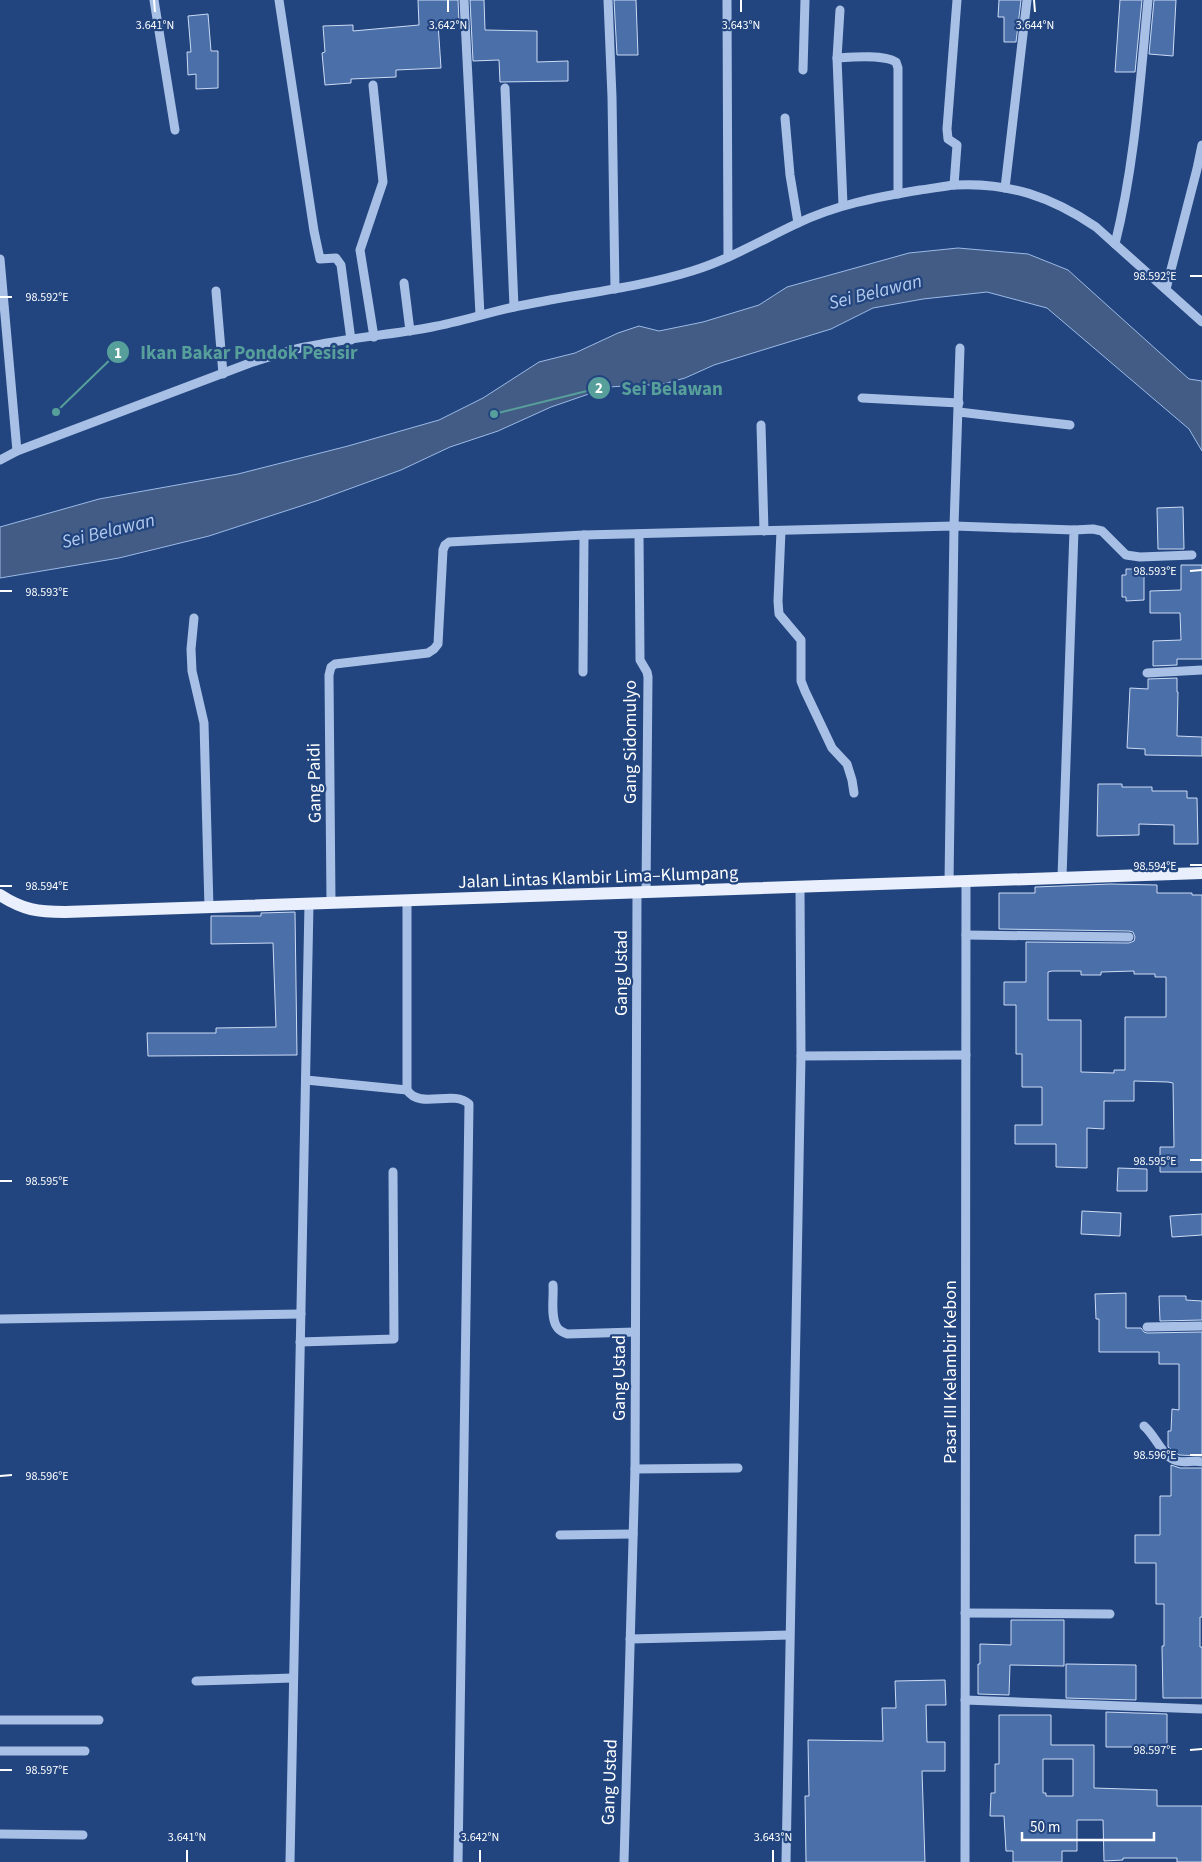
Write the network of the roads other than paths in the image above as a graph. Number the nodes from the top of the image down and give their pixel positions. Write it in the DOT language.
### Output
graph roads {
  1 [pos="154,0"];
  2 [pos="280,0"];
  3 [pos="464,0"];
  4 [pos="608,0"];
  5 [pos="728,0"];
  6 [pos="805,0"];
  7 [pos="957,0"];
  8 [pos="1027,0"];
  9 [pos="1148,0"];
  10 [pos="840,10"];
  11 [pos="837,58"];
  12 [pos="803,70"];
  13 [pos="374,85"];
  14 [pos="505,88"];
  15 [pos="785,118"];
  16 [pos="175,130"];
  17 [pos="1202,145"];
  18 [pos="954,186"];
  19 [pos="1005,188"];
  20 [pos="898,194"];
  21 [pos="843,205"];
  22 [pos="798,223"];
  23 [pos="1115,244"];
  24 [pos="728,257"];
  25 [pos="0,259"];
  26 [pos="404,283"];
  27 [pos="615,289"];
  28 [pos="1166,289"];
  29 [pos="216,292"];
  30 [pos="514,307"];
  31 [pos="480,316"];
  32 [pos="1202,322"];
  33 [pos="410,331"];
  34 [pos="374,337"];
  35 [pos="351,340"];
  36 [pos="960,348"];
  37 [pos="223,374"];
  38 [pos="862,398"];
  39 [pos="959,408"];
  40 [pos="761,425"];
  41 [pos="1070,425"];
  42 [pos="17,451"];
  43 [pos="0,460"];
  44 [pos="954,526"];
  45 [pos="1074,530"];
  46 [pos="764,531"];
  47 [pos="781,531"];
  48 [pos="639,534"];
  49 [pos="584,535"];
  50 [pos="1192,555"];
  51 [pos="194,618"];
  52 [pos="1202,670"];
  53 [pos="583,672"];
  54 [pos="1147,672"];
  55 [pos="854,794"];
  56 [pos="1202,873"];
  57 [pos="1062,877"];
  58 [pos="949,882"];
  59 [pos="966,882"];
  60 [pos="800,888"];
  61 [pos="642,892"];
  62 [pos="0,895"];
  63 [pos="407,901"];
  64 [pos="331,903"];
  65 [pos="309,904"];
  66 [pos="210,908"];
  67 [pos="966,935"];
  68 [pos="1129,937"];
  69 [pos="966,1055"];
  70 [pos="801,1056"];
  71 [pos="306,1080"];
  72 [pos="406,1090"];
  73 [pos="393,1172"];
  74 [pos="553,1285"];
  75 [pos="301,1314"];
  76 [pos="0,1319"];
  77 [pos="1202,1326"];
  78 [pos="1147,1327"];
  79 [pos="635,1332"];
  80 [pos="300,1342"];
  81 [pos="1144,1426"];
  82 [pos="1202,1462"];
  83 [pos="738,1468"];
  84 [pos="635,1469"];
  85 [pos="560,1534"];
  86 [pos="632,1534"];
  87 [pos="965,1613"];
  88 [pos="1110,1614"];
  89 [pos="789,1634"];
  90 [pos="630,1639"];
  91 [pos="292,1678"];
  92 [pos="196,1681"];
  93 [pos="965,1700"];
  94 [pos="1202,1708"];
  95 [pos="0,1720"];
  96 [pos="99,1720"];
  97 [pos="0,1751"];
  98 [pos="85,1751"];
  99 [pos="0,1834"];
  100 [pos="83,1835"];
  101 [pos="290,1862"];
  102 [pos="458,1862"];
  103 [pos="624,1862"];
  104 [pos="786,1862"];
  105 [pos="965,1862"];
  1 -- 16 [label="street"];
  2 -- 35 [label="street"];
  3 -- 31 [label="street"];
  4 -- 27 [label="street"];
  5 -- 24 [label="street"];
  6 -- 12 [label="street"];
  7 -- 18 [label="street"];
  8 -- 19 [label="street"];
  9 -- 23 [label="street"];
  10 -- 11 [label="street"];
  11 -- 20 [label="street"];
  11 -- 21 [label="street"];
  13 -- 34 [label="street"];
  14 -- 30 [label="street"];
  15 -- 22 [label="street"];
  17 -- 28 [label="street"];
  18 -- 19 [label="street"];
  18 -- 20 [label="street"];
  19 -- 23 [label="street"];
  20 -- 21 [label="street"];
  21 -- 22 [label="street"];
  22 -- 24 [label="street"];
  23 -- 28 [label="street"];
  24 -- 27 [label="street"];
  25 -- 42 [label="street"];
  26 -- 33 [label="street"];
  27 -- 30 [label="street"];
  28 -- 32 [label="street"];
  29 -- 37 [label="street"];
  30 -- 31 [label="street"];
  31 -- 33 [label="street"];
  33 -- 34 [label="street"];
  34 -- 35 [label="street"];
  35 -- 37 [label="street"];
  36 -- 39 [label="street"];
  37 -- 42 [label="street"];
  38 -- 39 [label="street"];
  39 -- 41 [label="street"];
  39 -- 44 [label="street"];
  40 -- 46 [label="street"];
  42 -- 43 [label="street"];
  44 -- 45 [label="street"];
  44 -- 47 [label="street"];
  44 -- 58 [label="street"];
  45 -- 50 [label="street"];
  45 -- 57 [label="street"];
  46 -- 47 [label="street"];
  46 -- 48 [label="street"];
  47 -- 55 [label="street"];
  48 -- 49 [label="street"];
  48 -- 61 [label="street, Gang Sidomulyo"];
  49 -- 53 [label="street"];
  49 -- 64 [label="street, Gang Paidi"];
  51 -- 66 [label="street"];
  52 -- 54 [label="street"];
  56 -- 57 [label="main road, Jalan Lintas Klambir Lima–Klumpang"];
  57 -- 59 [label="main road, Jalan Lintas Klambir Lima–Klumpang"];
  58 -- 59 [label="main road, Jalan Lintas Klambir Lima–Klumpang"];
  58 -- 60 [label="main road, Jalan Lintas Klambir Lima–Klumpang"];
  59 -- 67 [label="street, Pasar III Kelambir Kebon"];
  60 -- 61 [label="main road, Jalan Lintas Klambir Lima–Klumpang"];
  60 -- 70 [label="street"];
  61 -- 63 [label="main road, Jalan Lintas Klambir Lima–Klumpang"];
  61 -- 79 [label="street, Gang Ustad"];
  62 -- 66 [label="main road, Jalan Lintas Klambir Lima–Klumpang"];
  63 -- 64 [label="main road, Jalan Lintas Klambir Lima–Klumpang"];
  63 -- 72 [label="street"];
  64 -- 65 [label="main road, Jalan Lintas Klambir Lima–Klumpang"];
  65 -- 66 [label="main road, Jalan Lintas Klambir Lima–Klumpang"];
  65 -- 71 [label="street"];
  67 -- 68 [label="street"];
  67 -- 69 [label="street, Pasar III Kelambir Kebon"];
  69 -- 70 [label="street"];
  69 -- 87 [label="street, Pasar III Kelambir Kebon"];
  70 -- 89 [label="street"];
  71 -- 72 [label="street"];
  71 -- 75 [label="street"];
  72 -- 102 [label="street"];
  73 -- 80 [label="street"];
  74 -- 79 [label="street"];
  75 -- 76 [label="street"];
  75 -- 80 [label="street"];
  77 -- 78 [label="street"];
  79 -- 84 [label="street, Gang Ustad"];
  80 -- 91 [label="street"];
  81 -- 82 [label="street"];
  83 -- 84 [label="street"];
  84 -- 86 [label="street, Gang Ustad"];
  85 -- 86 [label="street"];
  86 -- 90 [label="street, Gang Ustad"];
  87 -- 88 [label="street"];
  87 -- 93 [label="street, Pasar III Kelambir Kebon"];
  89 -- 90 [label="street"];
  89 -- 104 [label="street"];
  90 -- 103 [label="street, Gang Ustad"];
  91 -- 92 [label="street"];
  91 -- 101 [label="street"];
  93 -- 94 [label="street"];
  93 -- 105 [label="street, Pasar III Kelambir Kebon"];
  95 -- 96 [label="street"];
  97 -- 98 [label="street"];
  99 -- 100 [label="street"];
}
